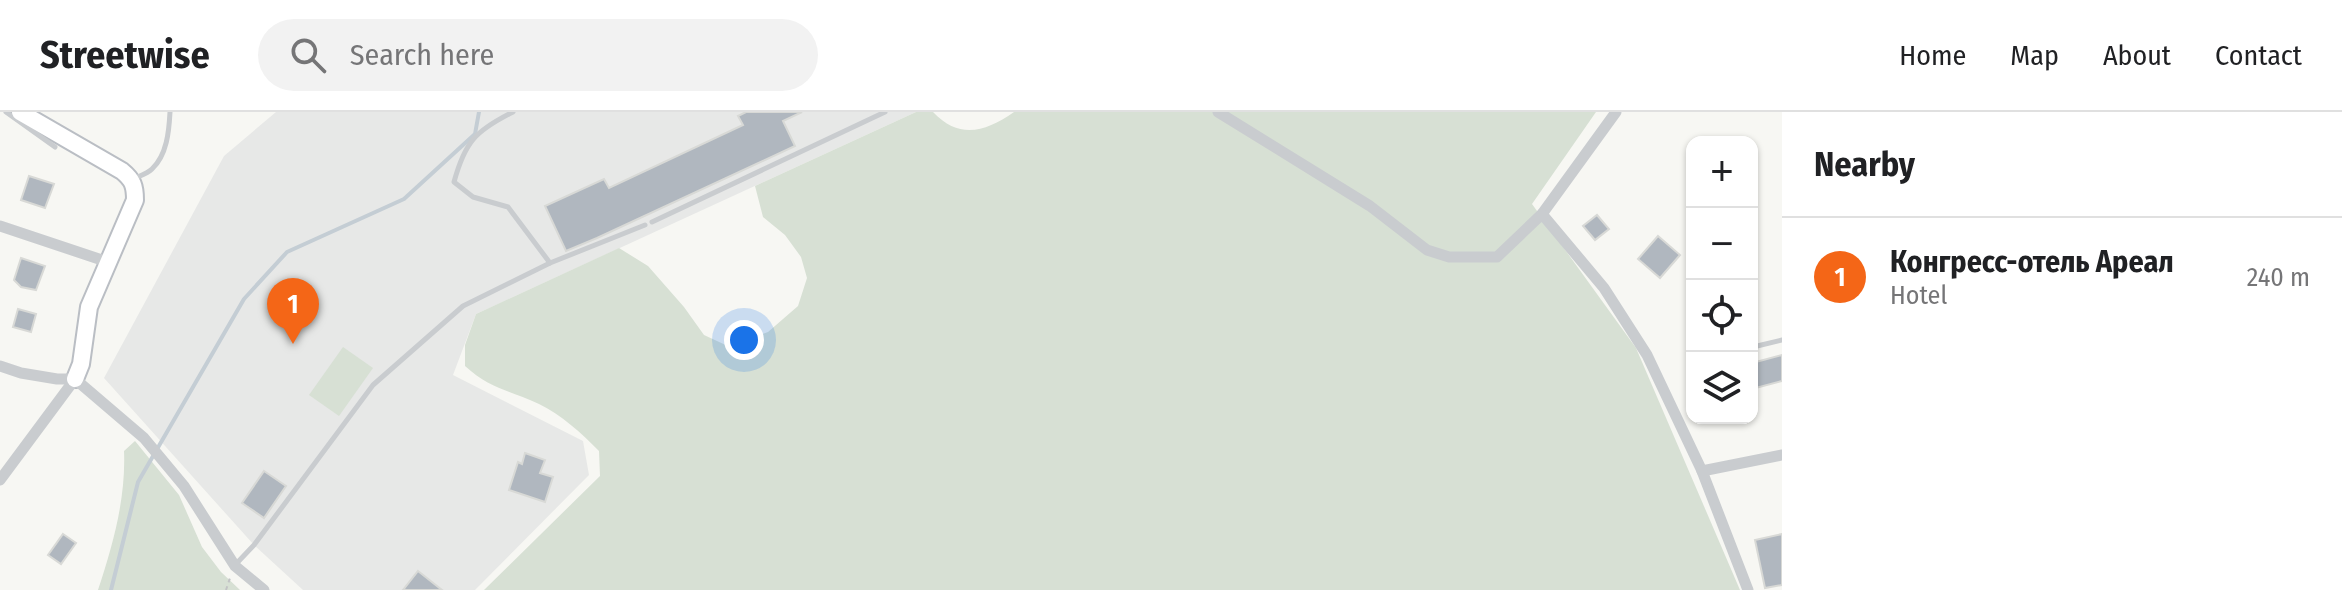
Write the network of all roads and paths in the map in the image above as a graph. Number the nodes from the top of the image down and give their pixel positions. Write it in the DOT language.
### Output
graph roads {
  1 [pos="6,112"];
  2 [pos="20,112"];
  3 [pos="170,112"];
  4 [pos="513,112"];
  5 [pos="885,112"];
  6 [pos="1218,112"];
  7 [pos="1616,112"];
  8 [pos="55,147"];
  9 [pos="132,179"];
  10 [pos="1542,214"];
  11 [pos="0,226"];
  12 [pos="108,262"];
  13 [pos="550,263"];
  14 [pos="1782,340"];
  15 [pos="1758,346"];
  16 [pos="0,366"];
  17 [pos="75,379"];
  18 [pos="1782,455"];
  19 [pos="1702,471"];
  20 [pos="0,480"];
  21 [pos="235,566"];
  22 [pos="264,590"];
  23 [pos="1748,590"];
  1 -- 8 [label="lane"];
  2 -- 9 [label="street"];
  3 -- 9 [label="lane"];
  4 -- 13 [label="lane"];
  5 -- 13 [label="lane"];
  6 -- 10 [label="street"];
  7 -- 10 [label="street"];
  9 -- 12 [label="street"];
  10 -- 19 [label="street"];
  11 -- 12 [label="street"];
  12 -- 17 [label="street"];
  13 -- 21 [label="lane"];
  14 -- 15 [label="lane"];
  16 -- 17 [label="street"];
  17 -- 20 [label="street"];
  17 -- 21 [label="street"];
  18 -- 19 [label="street"];
  19 -- 23 [label="street"];
  21 -- 22 [label="street"];
}
